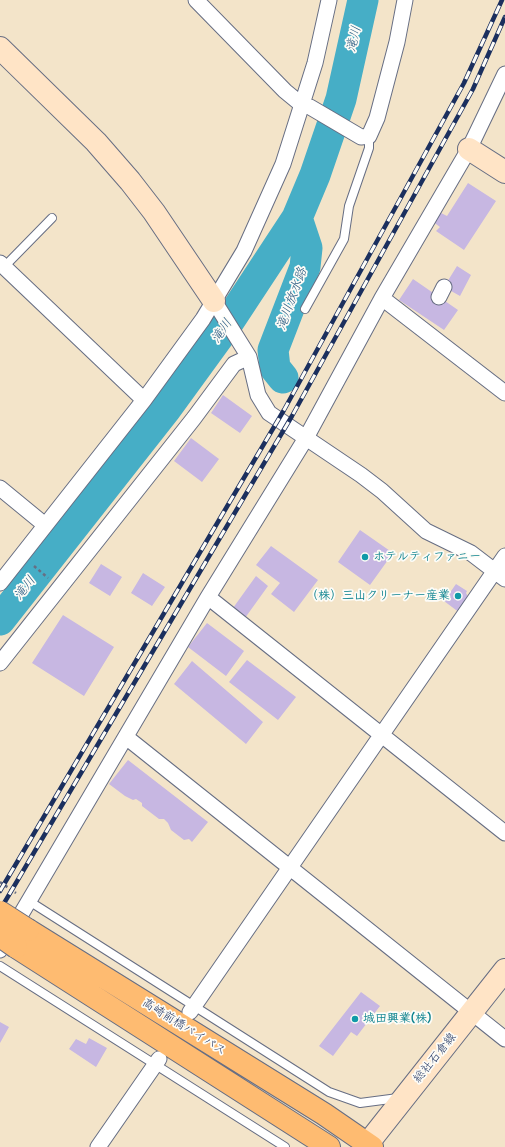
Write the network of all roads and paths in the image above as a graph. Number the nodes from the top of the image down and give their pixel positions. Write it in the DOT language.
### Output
graph roads {
  1 [pos="196,0"];
  2 [pos="329,0"];
  3 [pos="405,0"];
  4 [pos="0,48"];
  5 [pos="505,74"];
  6 [pos="306,106"];
  7 [pos="365,136"];
  8 [pos="469,149"];
  9 [pos="505,172"];
  10 [pos="52,218"];
  11 [pos="2,265"];
  12 [pos="382,298"];
  13 [pos="216,304"];
  14 [pos="305,309"];
  15 [pos="249,356"];
  16 [pos="505,393"];
  17 [pos="144,400"];
  18 [pos="306,438"];
  19 [pos="0,488"];
  20 [pos="45,525"];
  21 [pos="505,556"];
  22 [pos="31,564"];
  23 [pos="500,575"];
  24 [pos="49,578"];
  25 [pos="0,583"];
  26 [pos="208,596"];
  27 [pos="0,663"];
  28 [pos="382,735"];
  29 [pos="126,737"];
  30 [pos="505,833"];
  31 [pos="291,868"];
  32 [pos="29,901"];
  33 [pos="0,912"];
  34 [pos="11,941"];
  35 [pos="0,966"];
  36 [pos="505,970"];
  37 [pos="192,1009"];
  38 [pos="471,1012"];
  39 [pos="505,1039"];
  40 [pos="157,1062"];
  41 [pos="404,1097"];
  42 [pos="368,1146"];
  43 [pos="98,1147"];
  44 [pos="285,1147"];
  45 [pos="329,1147"];
  1 -- 6 [label="street"];
  2 -- 6 [label="street"];
  3 -- 7 [label="street"];
  4 -- 13 [label="street"];
  5 -- 8 [label="street"];
  6 -- 7 [label="street"];
  6 -- 13 [label="street"];
  7 -- 14 [label="lane"];
  8 -- 9 [label="street"];
  8 -- 12 [label="street"];
  10 -- 11 [label="lane"];
  11 -- 17 [label="street"];
  12 -- 16 [label="street"];
  12 -- 18 [label="street"];
  13 -- 15 [label="street"];
  13 -- 17 [label="street"];
  15 -- 18 [label="street"];
  15 -- 27 [label="street"];
  17 -- 20 [label="street"];
  18 -- 23 [label="street"];
  18 -- 26 [label="street"];
  19 -- 20 [label="street"];
  20 -- 25 [label="street"];
  21 -- 23 [label="street"];
  22 -- 24 [label="path"];
  23 -- 28 [label="street"];
  26 -- 28 [label="street"];
  26 -- 29 [label="street"];
  28 -- 30 [label="street"];
  28 -- 31 [label="street"];
  29 -- 31 [label="street"];
  29 -- 32 [label="street"];
  31 -- 37 [label="street"];
  31 -- 38 [label="street"];
  32 -- 34 [label="street"];
  32 -- 37 [label="lane"];
  33 -- 34 [label="highway, 高崎前橋バイパス, bridge"];
  34 -- 42 [label="highway, 高崎前橋バイパス"];
  34 -- 45 [label="highway, 高崎前橋バイパス"];
  35 -- 40 [label="lane"];
  36 -- 38 [label="street, 総社石倉線"];
  37 -- 41 [label="lane"];
  38 -- 39 [label="street"];
  38 -- 41 [label="street, 総社石倉線"];
  40 -- 43 [label="street"];
  40 -- 44 [label="lane"];
  41 -- 42 [label="street, 総社石倉線"];
}
